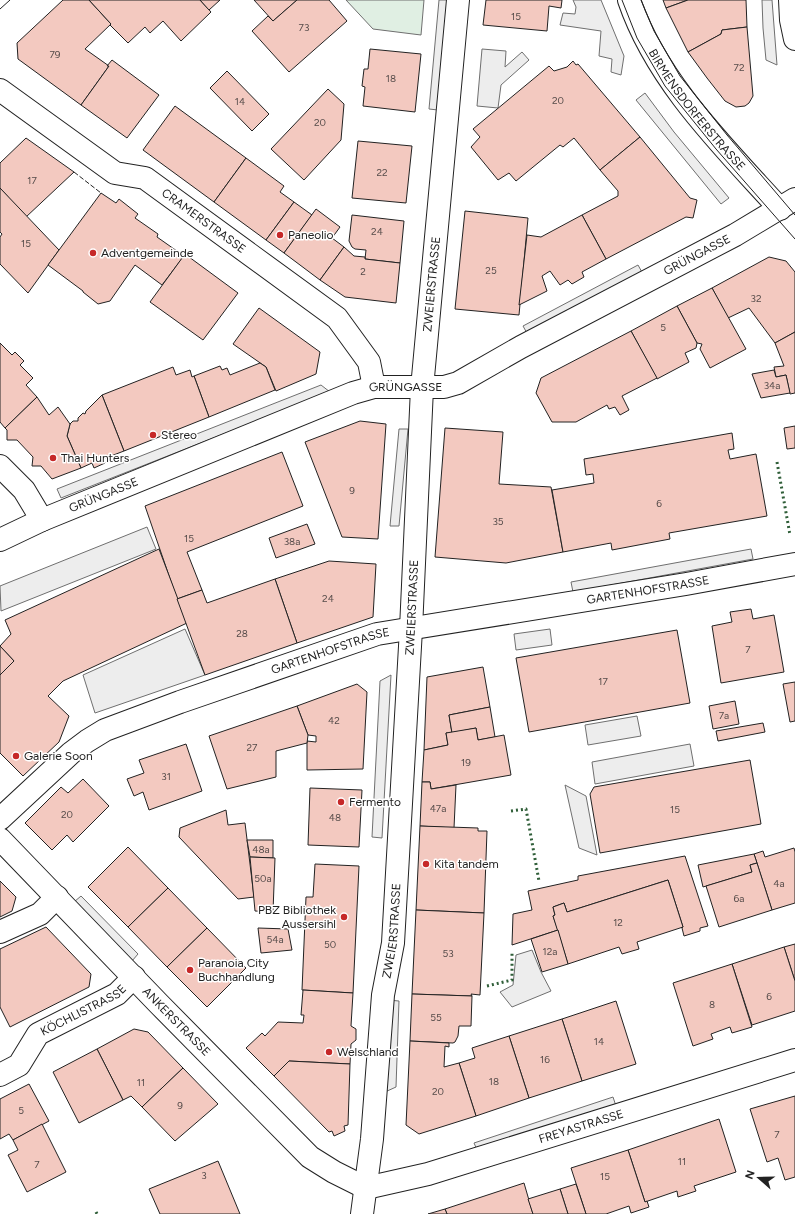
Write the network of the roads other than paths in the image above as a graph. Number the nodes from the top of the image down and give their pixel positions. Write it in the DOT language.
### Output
graph roads {
  1 [pos="458,0"];
  2 [pos="629,0"];
  3 [pos="790,0"];
  4 [pos="795,39"];
  5 [pos="0,90"];
  6 [pos="787,204"];
  7 [pos="374,387"];
  8 [pos="422,388"];
  9 [pos="0,466"];
  10 [pos="42,520"];
  11 [pos="0,540"];
  12 [pos="795,564"];
  13 [pos="411,629"];
  14 [pos="0,819"];
  15 [pos="0,839"];
  16 [pos="57,897"];
  17 [pos="0,932"];
  18 [pos="134,977"];
  19 [pos="795,1060"];
  20 [pos="0,1075"];
  21 [pos="366,1188"];
  22 [pos="362,1214"];
  1 -- 8 [label="street, ZWEIERSTRASSE"];
  2 -- 6 [label="street, BIRMENSDORFERSTRASSE"];
  3 -- 4 [label="street"];
  5 -- 7 [label="street, CRAMERSTRASSE"];
  6 -- 8 [label="street, GRÜNGASSE"];
  7 -- 8 [label="street, GRÜNGASSE"];
  7 -- 10 [label="street, GRÜNGASSE"];
  8 -- 13 [label="street, ZWEIERSTRASSE"];
  9 -- 10 [label="street"];
  10 -- 11 [label="street, GRÜNGASSE"];
  12 -- 13 [label="street, GARTENHOFSTRASSE"];
  13 -- 14 [label="street, GARTENHOFSTRASSE"];
  13 -- 21 [label="street, ZWEIERSTRASSE"];
  15 -- 16 [label="street, ANKERSTRASSE"];
  16 -- 17 [label="street"];
  16 -- 18 [label="street, ANKERSTRASSE"];
  18 -- 20 [label="street, KÖCHLISTRASSE"];
  18 -- 21 [label="street, ANKERSTRASSE"];
  19 -- 21 [label="street, FREYASTRASSE"];
  21 -- 22 [label="street, ZWEIERSTRASSE"];
}
